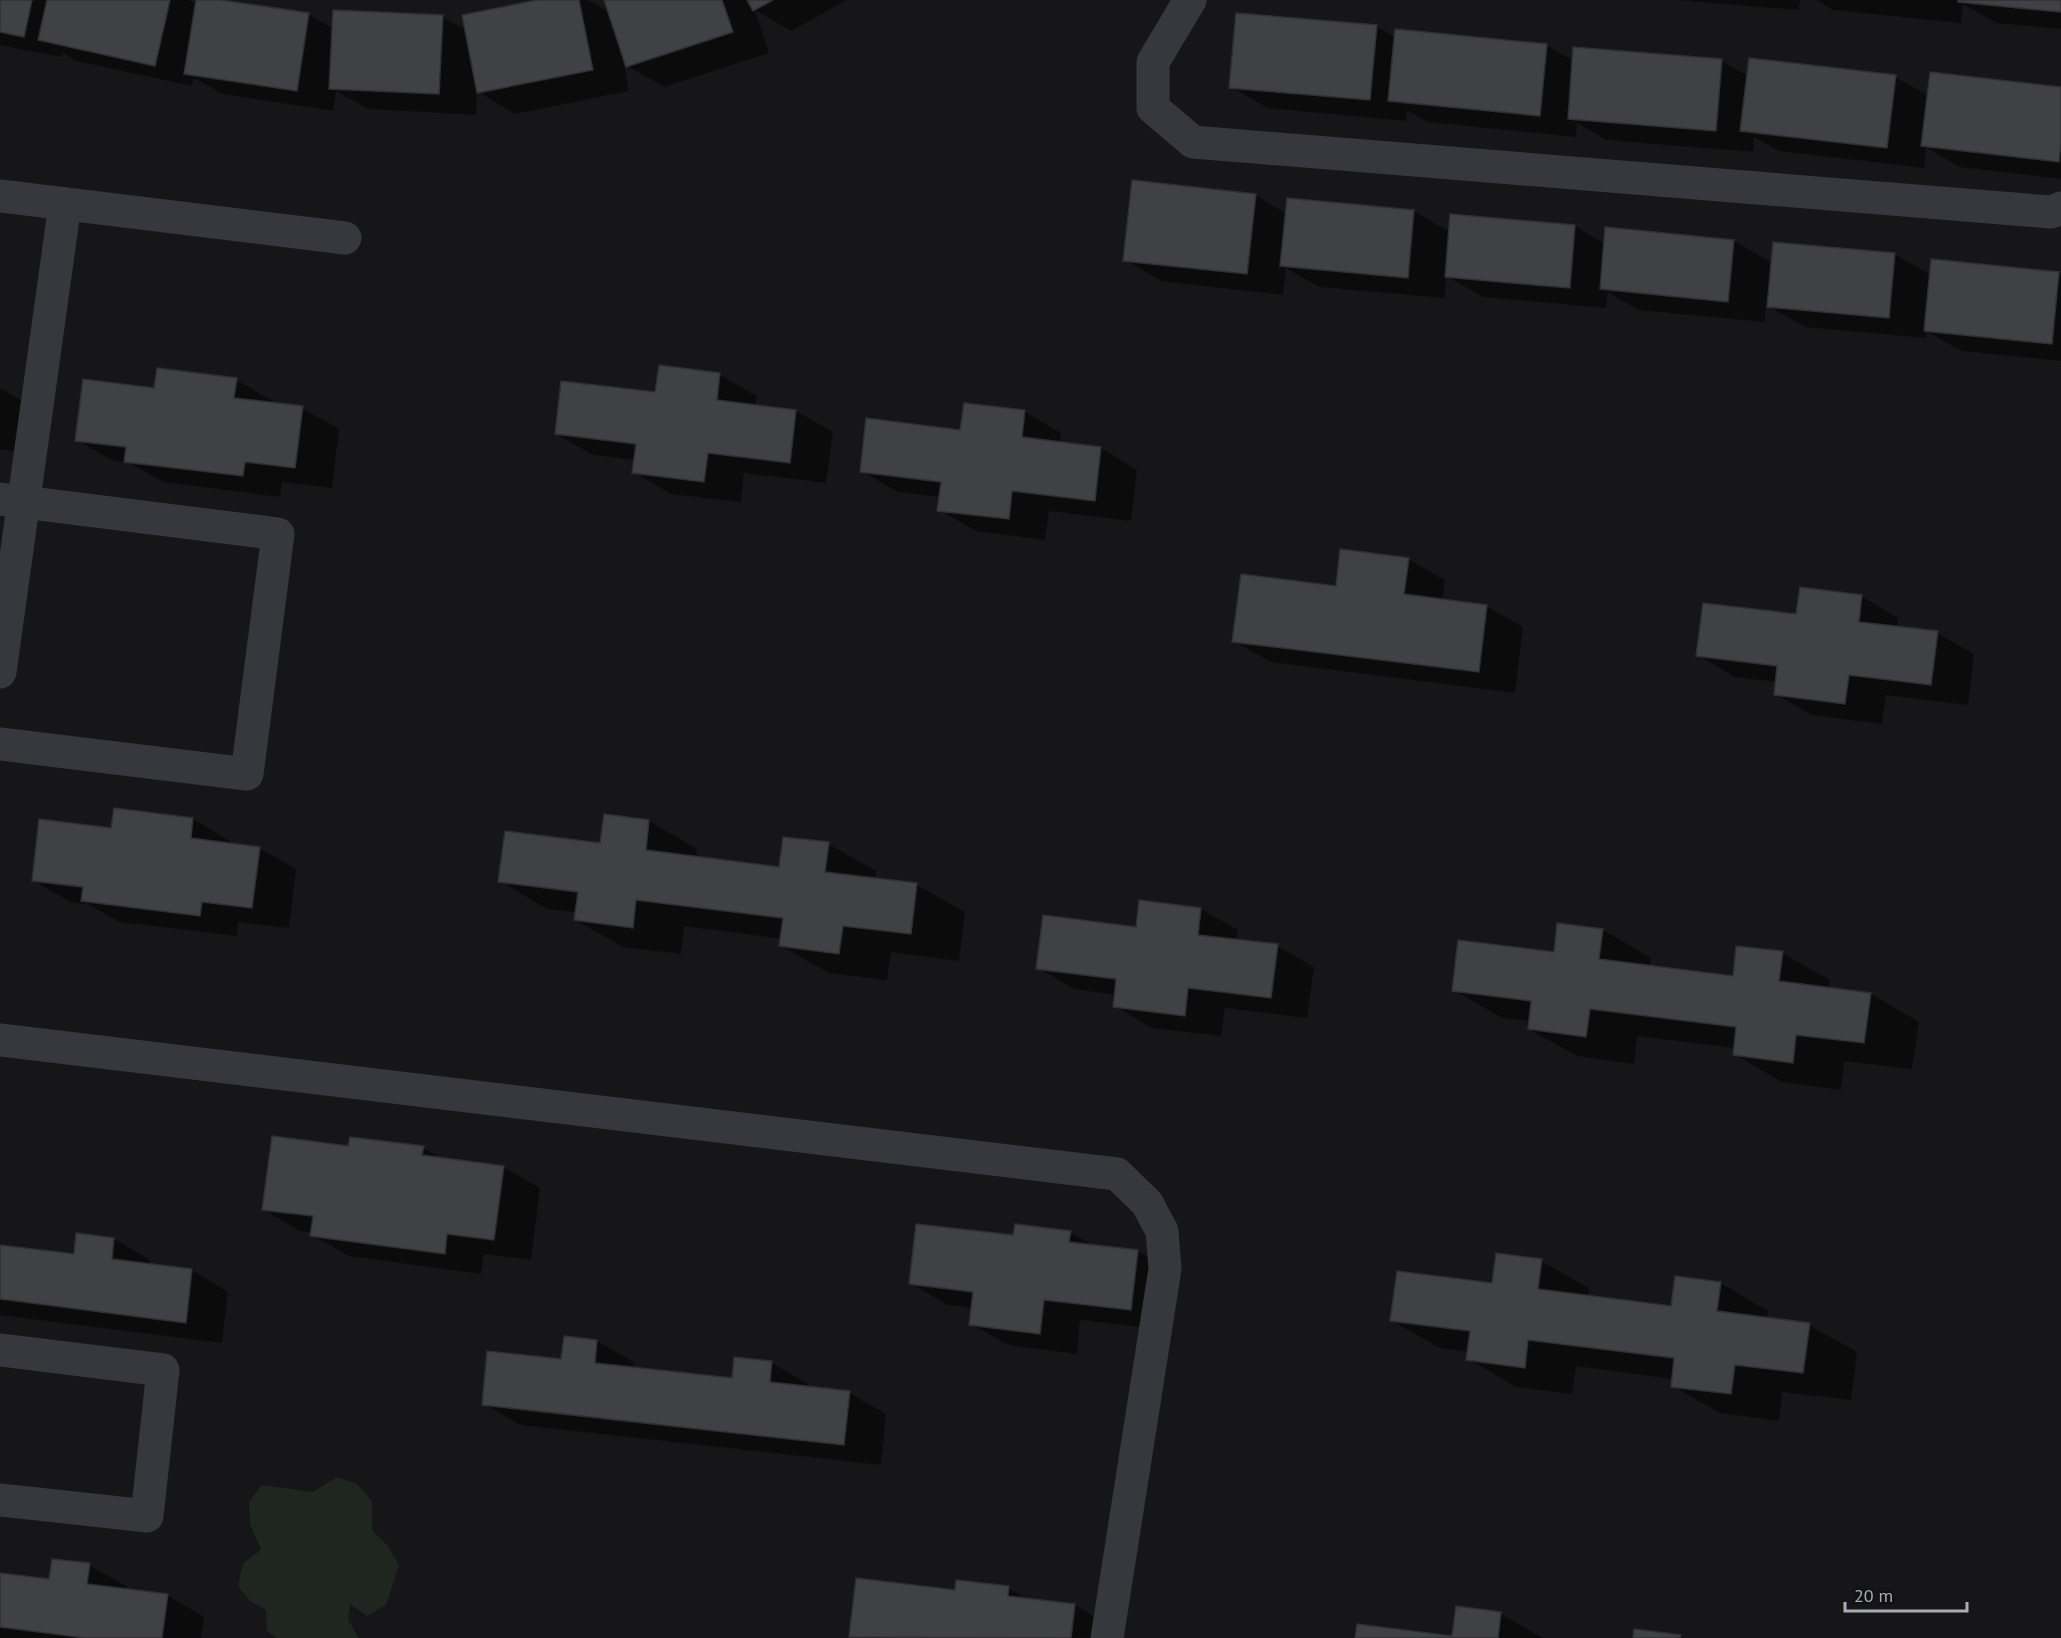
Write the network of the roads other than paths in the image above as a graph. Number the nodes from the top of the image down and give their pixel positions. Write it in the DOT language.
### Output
graph roads {
  1 [pos="1190,0"];
  2 [pos="0,196"];
  3 [pos="64,204"];
  4 [pos="2061,208"];
  5 [pos="345,238"];
  6 [pos="12,500"];
  7 [pos="1,657"];
  8 [pos="0,744"];
  9 [pos="0,1040"];
  10 [pos="0,1350"];
  11 [pos="0,1500"];
  12 [pos="1107,1638"];
  1 -- 4 [label="street"];
  2 -- 3 [label="street"];
  3 -- 5 [label="street"];
  3 -- 6 [label="street"];
  6 -- 7 [label="street"];
  6 -- 8 [label="street"];
  9 -- 12 [label="street"];
  10 -- 11 [label="street"];
}
